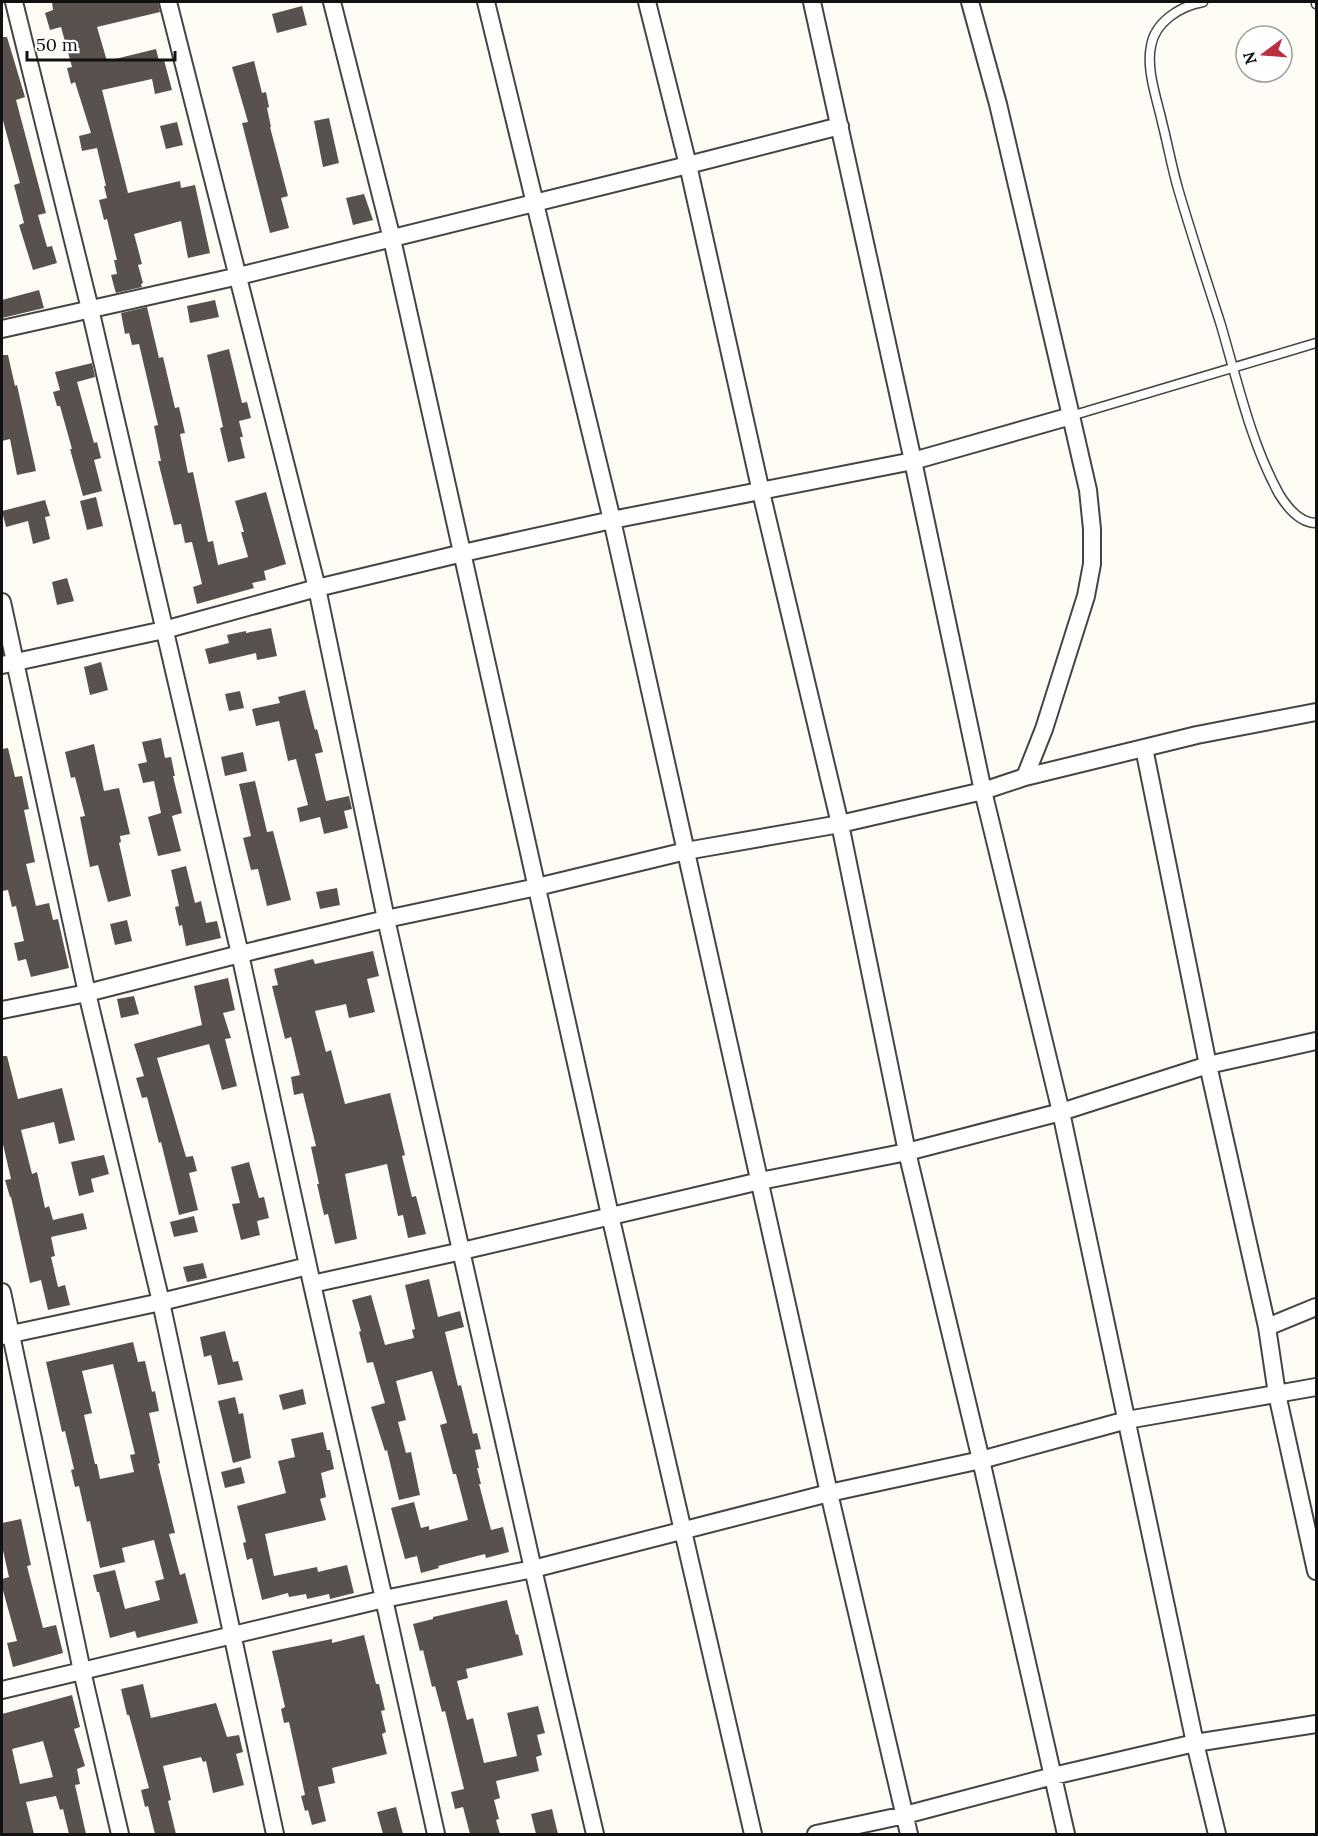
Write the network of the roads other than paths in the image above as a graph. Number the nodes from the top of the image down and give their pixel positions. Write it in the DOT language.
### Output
graph roads {
  1 [pos="14,2"];
  2 [pos="168,2"];
  3 [pos="332,2"];
  4 [pos="486,2"];
  5 [pos="647,2"];
  6 [pos="812,2"];
  7 [pos="970,2"];
  8 [pos="1203,2"];
  9 [pos="840,126"];
  10 [pos="688,165"];
  11 [pos="534,203"];
  12 [pos="392,239"];
  13 [pos="239,276"];
  14 [pos="90,309"];
  15 [pos="2,329"];
  16 [pos="1317,343"];
  17 [pos="1234,368"];
  18 [pos="1071,416"];
  19 [pos="913,461"];
  20 [pos="761,492"];
  21 [pos="612,520"];
  22 [pos="1317,523"];
  23 [pos="463,553"];
  24 [pos="317,588"];
  25 [pos="2,602"];
  26 [pos="164,630"];
  27 [pos="9,664"];
  28 [pos="1317,712"];
  29 [pos="1144,748"];
  30 [pos="1025,777"];
  31 [pos="983,791"];
  32 [pos="840,824"];
  33 [pos="686,851"];
  34 [pos="537,887"];
  35 [pos="386,919"];
  36 [pos="240,954"];
  37 [pos="87,993"];
  38 [pos="2,1010"];
  39 [pos="1317,1041"];
  40 [pos="1208,1065"];
  41 [pos="1061,1112"];
  42 [pos="907,1152"];
  43 [pos="760,1181"];
  44 [pos="610,1215"];
  45 [pos="462,1251"];
  46 [pos="308,1266"];
  47 [pos="312,1284"];
  48 [pos="2,1292"];
  49 [pos="161,1302"];
  50 [pos="1317,1307"];
  51 [pos="1267,1327"];
  52 [pos="6,1335"];
  53 [pos="1317,1387"];
  54 [pos="1277,1394"];
  55 [pos="1127,1420"];
  56 [pos="981,1460"];
  57 [pos="829,1493"];
  58 [pos="684,1531"];
  59 [pos="533,1569"];
  60 [pos="1317,1571"];
  61 [pos="384,1599"];
  62 [pos="232,1636"];
  63 [pos="82,1671"];
  64 [pos="2,1690"];
  65 [pos="1317,1724"];
  66 [pos="1195,1743"];
  67 [pos="1053,1776"];
  68 [pos="905,1815"];
  69 [pos="120,1834"];
  70 [pos="276,1834"];
  71 [pos="436,1834"];
  72 [pos="595,1834"];
  73 [pos="753,1834"];
  74 [pos="816,1834"];
  75 [pos="909,1834"];
  76 [pos="1066,1834"];
  77 [pos="1217,1834"];
  1 -- 14 [label="street"];
  2 -- 13 [label="street"];
  3 -- 12 [label="street"];
  4 -- 11 [label="street"];
  5 -- 10 [label="street"];
  6 -- 9 [label="street"];
  7 -- 18 [label="street"];
  8 -- 17 [label="lane"];
  9 -- 10 [label="street"];
  9 -- 19 [label="street"];
  10 -- 11 [label="street"];
  10 -- 20 [label="street"];
  11 -- 12 [label="street"];
  11 -- 21 [label="street"];
  12 -- 13 [label="street"];
  12 -- 23 [label="street"];
  13 -- 14 [label="street"];
  13 -- 24 [label="street"];
  14 -- 15 [label="street"];
  14 -- 26 [label="street"];
  16 -- 17 [label="lane"];
  17 -- 18 [label="lane"];
  17 -- 22 [label="lane"];
  18 -- 19 [label="street"];
  18 -- 30 [label="street"];
  19 -- 20 [label="street"];
  19 -- 31 [label="street"];
  20 -- 21 [label="street"];
  20 -- 32 [label="street"];
  21 -- 23 [label="street"];
  21 -- 33 [label="street"];
  23 -- 24 [label="street"];
  23 -- 34 [label="street"];
  24 -- 26 [label="street"];
  24 -- 35 [label="street"];
  25 -- 27 [label="street"];
  26 -- 27 [label="street"];
  26 -- 36 [label="street"];
  27 -- 37 [label="street"];
  28 -- 29 [label="street"];
  29 -- 30 [label="street"];
  29 -- 40 [label="street"];
  30 -- 31 [label="street"];
  31 -- 32 [label="street"];
  31 -- 41 [label="street"];
  32 -- 33 [label="street"];
  32 -- 42 [label="street"];
  33 -- 34 [label="street"];
  33 -- 43 [label="street"];
  34 -- 35 [label="street"];
  34 -- 44 [label="street"];
  35 -- 36 [label="street"];
  35 -- 45 [label="street"];
  36 -- 37 [label="street"];
  36 -- 46 [label="street"];
  37 -- 38 [label="street"];
  37 -- 49 [label="street"];
  39 -- 40 [label="street"];
  40 -- 41 [label="street"];
  40 -- 51 [label="street"];
  41 -- 42 [label="street"];
  41 -- 55 [label="street"];
  42 -- 43 [label="street"];
  42 -- 56 [label="street"];
  43 -- 44 [label="street"];
  43 -- 57 [label="street"];
  44 -- 45 [label="street"];
  44 -- 58 [label="street"];
  45 -- 47 [label="street"];
  45 -- 59 [label="street"];
  46 -- 47 [label="street"];
  46 -- 49 [label="street"];
  47 -- 61 [label="street"];
  48 -- 52 [label="street"];
  49 -- 52 [label="street"];
  49 -- 62 [label="street"];
  50 -- 51 [label="street"];
  51 -- 54 [label="street"];
  52 -- 63 [label="street"];
  53 -- 54 [label="street"];
  54 -- 55 [label="street"];
  54 -- 60 [label="street"];
  55 -- 56 [label="street"];
  55 -- 66 [label="street"];
  56 -- 57 [label="street"];
  56 -- 67 [label="street"];
  57 -- 58 [label="street"];
  57 -- 68 [label="street"];
  58 -- 59 [label="street"];
  58 -- 73 [label="street"];
  59 -- 61 [label="street"];
  59 -- 72 [label="street"];
  61 -- 62 [label="street"];
  61 -- 71 [label="street"];
  62 -- 63 [label="street"];
  62 -- 70 [label="street"];
  63 -- 64 [label="street"];
  63 -- 69 [label="street"];
  65 -- 66 [label="street"];
  66 -- 67 [label="street"];
  66 -- 77 [label="street"];
  67 -- 68 [label="street"];
  67 -- 76 [label="street"];
  68 -- 74 [label="street"];
  68 -- 75 [label="street"];
}
